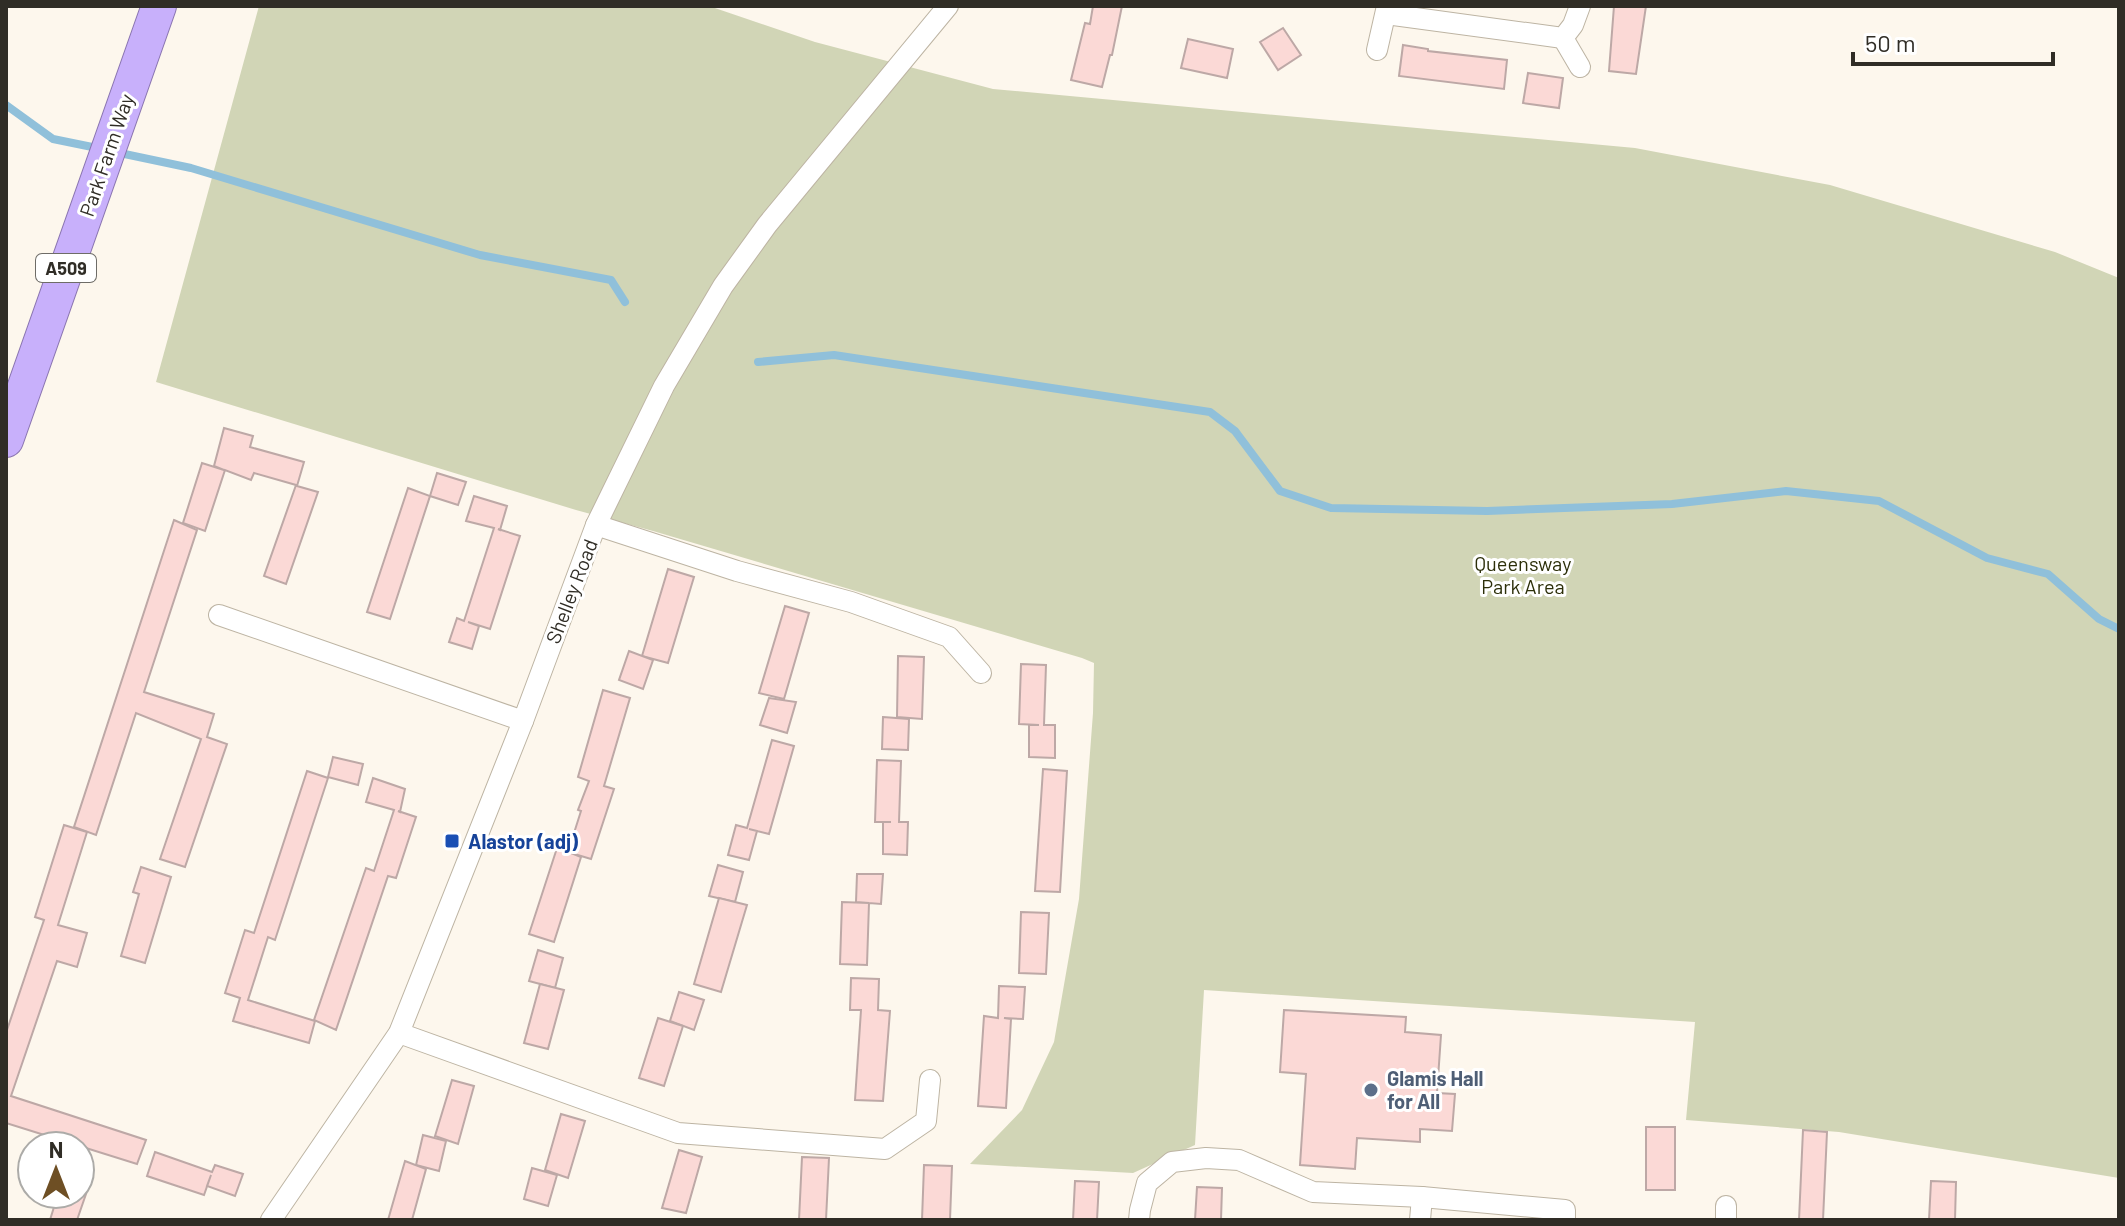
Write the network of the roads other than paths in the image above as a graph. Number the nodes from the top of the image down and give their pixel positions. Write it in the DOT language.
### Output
graph roads {
  1 [pos="948,6"];
  2 [pos="1580,6"];
  3 [pos="1386,10"];
  4 [pos="157,11"];
  5 [pos="1563,38"];
  6 [pos="1377,50"];
  7 [pos="1580,67"];
  8 [pos="6,440"];
  9 [pos="596,525"];
  10 [pos="219,615"];
  11 [pos="981,673"];
  12 [pos="523,721"];
  13 [pos="399,1033"];
  14 [pos="930,1080"];
  15 [pos="1422,1197"];
  16 [pos="271,1220"];
  17 [pos="1139,1220"];
  18 [pos="1420,1220"];
  19 [pos="1565,1220"];
  1 -- 9 [label="street, Shelley Road"];
  2 -- 5 [label="street"];
  3 -- 5 [label="street"];
  3 -- 6 [label="street"];
  4 -- 8 [label="highway, Park Farm Way / A509"];
  5 -- 7 [label="street"];
  9 -- 11 [label="street"];
  9 -- 12 [label="street, Shelley Road"];
  10 -- 12 [label="street"];
  12 -- 13 [label="street, Shelley Road"];
  13 -- 14 [label="street"];
  13 -- 16 [label="street, Shelley Road"];
  15 -- 17 [label="street"];
  15 -- 18 [label="street"];
  15 -- 19 [label="street"];
}
